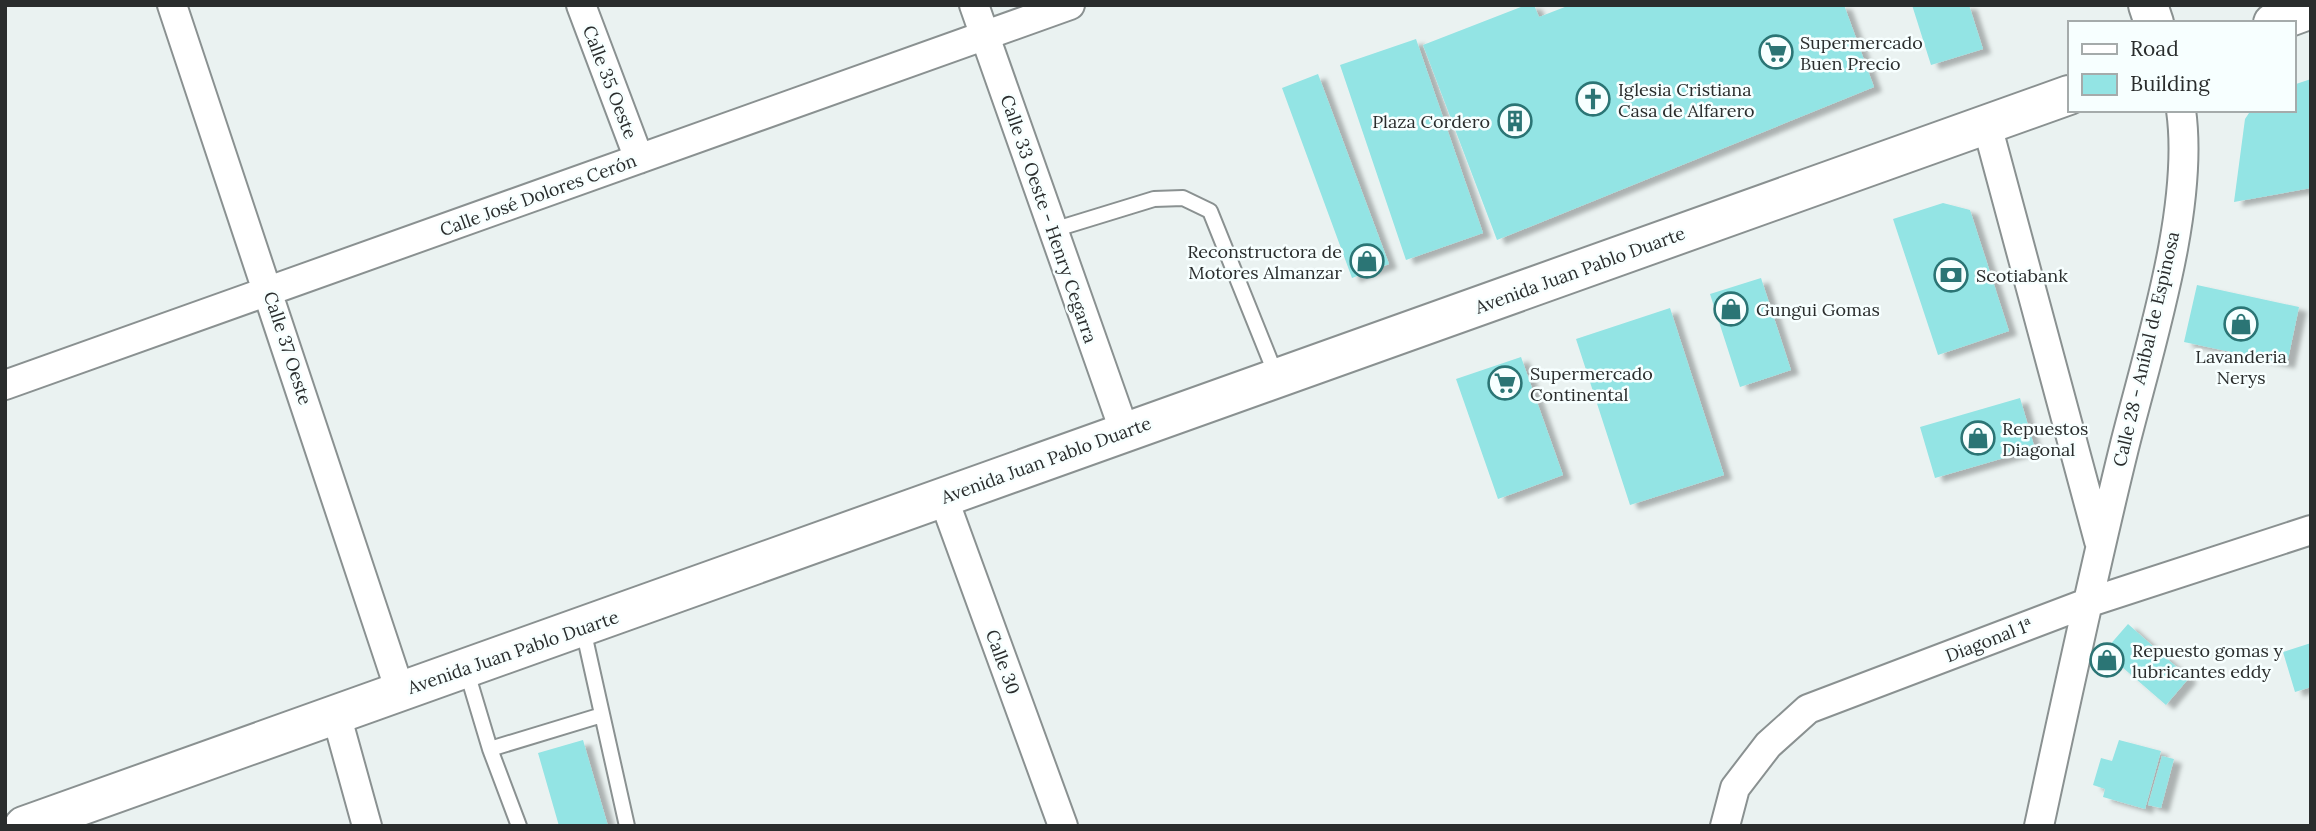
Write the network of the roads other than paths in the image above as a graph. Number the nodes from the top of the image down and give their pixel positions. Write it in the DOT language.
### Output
graph roads {
  1 [pos="172,5"];
  2 [pos="581,5"];
  3 [pos="974,5"];
  4 [pos="1070,5"];
  5 [pos="2311,9"];
  6 [pos="2278,21"];
  7 [pos="985,36"];
  8 [pos="2068,95"];
  9 [pos="2181,112"];
  10 [pos="1987,125"];
  11 [pos="639,159"];
  12 [pos="1053,230"];
  13 [pos="270,291"];
  14 [pos="1277,378"];
  15 [pos="5,385"];
  16 [pos="1125,433"];
  17 [pos="943,497"];
  18 [pos="2311,530"];
  19 [pos="2100,545"];
  20 [pos="2087,603"];
  21 [pos="583,627"];
  22 [pos="465,668"];
  23 [pos="400,691"];
  24 [pos="336,714"];
  25 [pos="602,715"];
  26 [pos="490,749"];
  27 [pos="24,826"];
  28 [pos="367,826"];
  29 [pos="519,826"];
  30 [pos="626,826"];
  31 [pos="1063,826"];
  32 [pos="1725,826"];
  33 [pos="2039,826"];
  1 -- 13 [label="street, Calle 37 Oeste"];
  2 -- 11 [label="street, Calle 35 Oeste"];
  3 -- 7 [label="street, Calle 33 Oeste - Henry Cegarra"];
  4 -- 7 [label="street, Calle José Dolores Cerón"];
  5 -- 6 [label="main road"];
  7 -- 11 [label="street, Calle José Dolores Cerón"];
  7 -- 12 [label="street, Calle 33 Oeste - Henry Cegarra"];
  8 -- 10 [label="main road, Avenida Juan Pablo Duarte"];
  9 -- 19 [label="street, Calle 28 - Aníbal de Espinosa"];
  10 -- 14 [label="main road, Avenida Juan Pablo Duarte"];
  10 -- 19 [label="street, Calle 28 - Aníbal de Espinosa"];
  11 -- 13 [label="street, Calle José Dolores Cerón"];
  12 -- 14 [label="lane"];
  12 -- 16 [label="street, Calle 33 Oeste - Henry Cegarra"];
  13 -- 15 [label="street, Calle José Dolores Cerón"];
  13 -- 23 [label="street, Calle 37 Oeste"];
  14 -- 16 [label="main road, Avenida Juan Pablo Duarte"];
  16 -- 17 [label="main road, Avenida Juan Pablo Duarte"];
  17 -- 21 [label="main road, Avenida Juan Pablo Duarte"];
  17 -- 31 [label="street, Calle 30"];
  18 -- 20 [label="street, Diagonal 1ª"];
  19 -- 20 [label="street, Calle 28 - Aníbal de Espinosa"];
  20 -- 32 [label="street, Diagonal 1ª"];
  20 -- 33 [label="street, Calle 28 - Aníbal de Espinosa"];
  21 -- 22 [label="main road, Avenida Juan Pablo Duarte"];
  21 -- 25 [label="lane"];
  22 -- 23 [label="main road, Avenida Juan Pablo Duarte"];
  22 -- 26 [label="lane"];
  23 -- 24 [label="main road, Avenida Juan Pablo Duarte"];
  24 -- 27 [label="main road, Avenida Juan Pablo Duarte"];
  24 -- 28 [label="street"];
  25 -- 26 [label="lane"];
  25 -- 30 [label="lane"];
  26 -- 29 [label="lane"];
}
